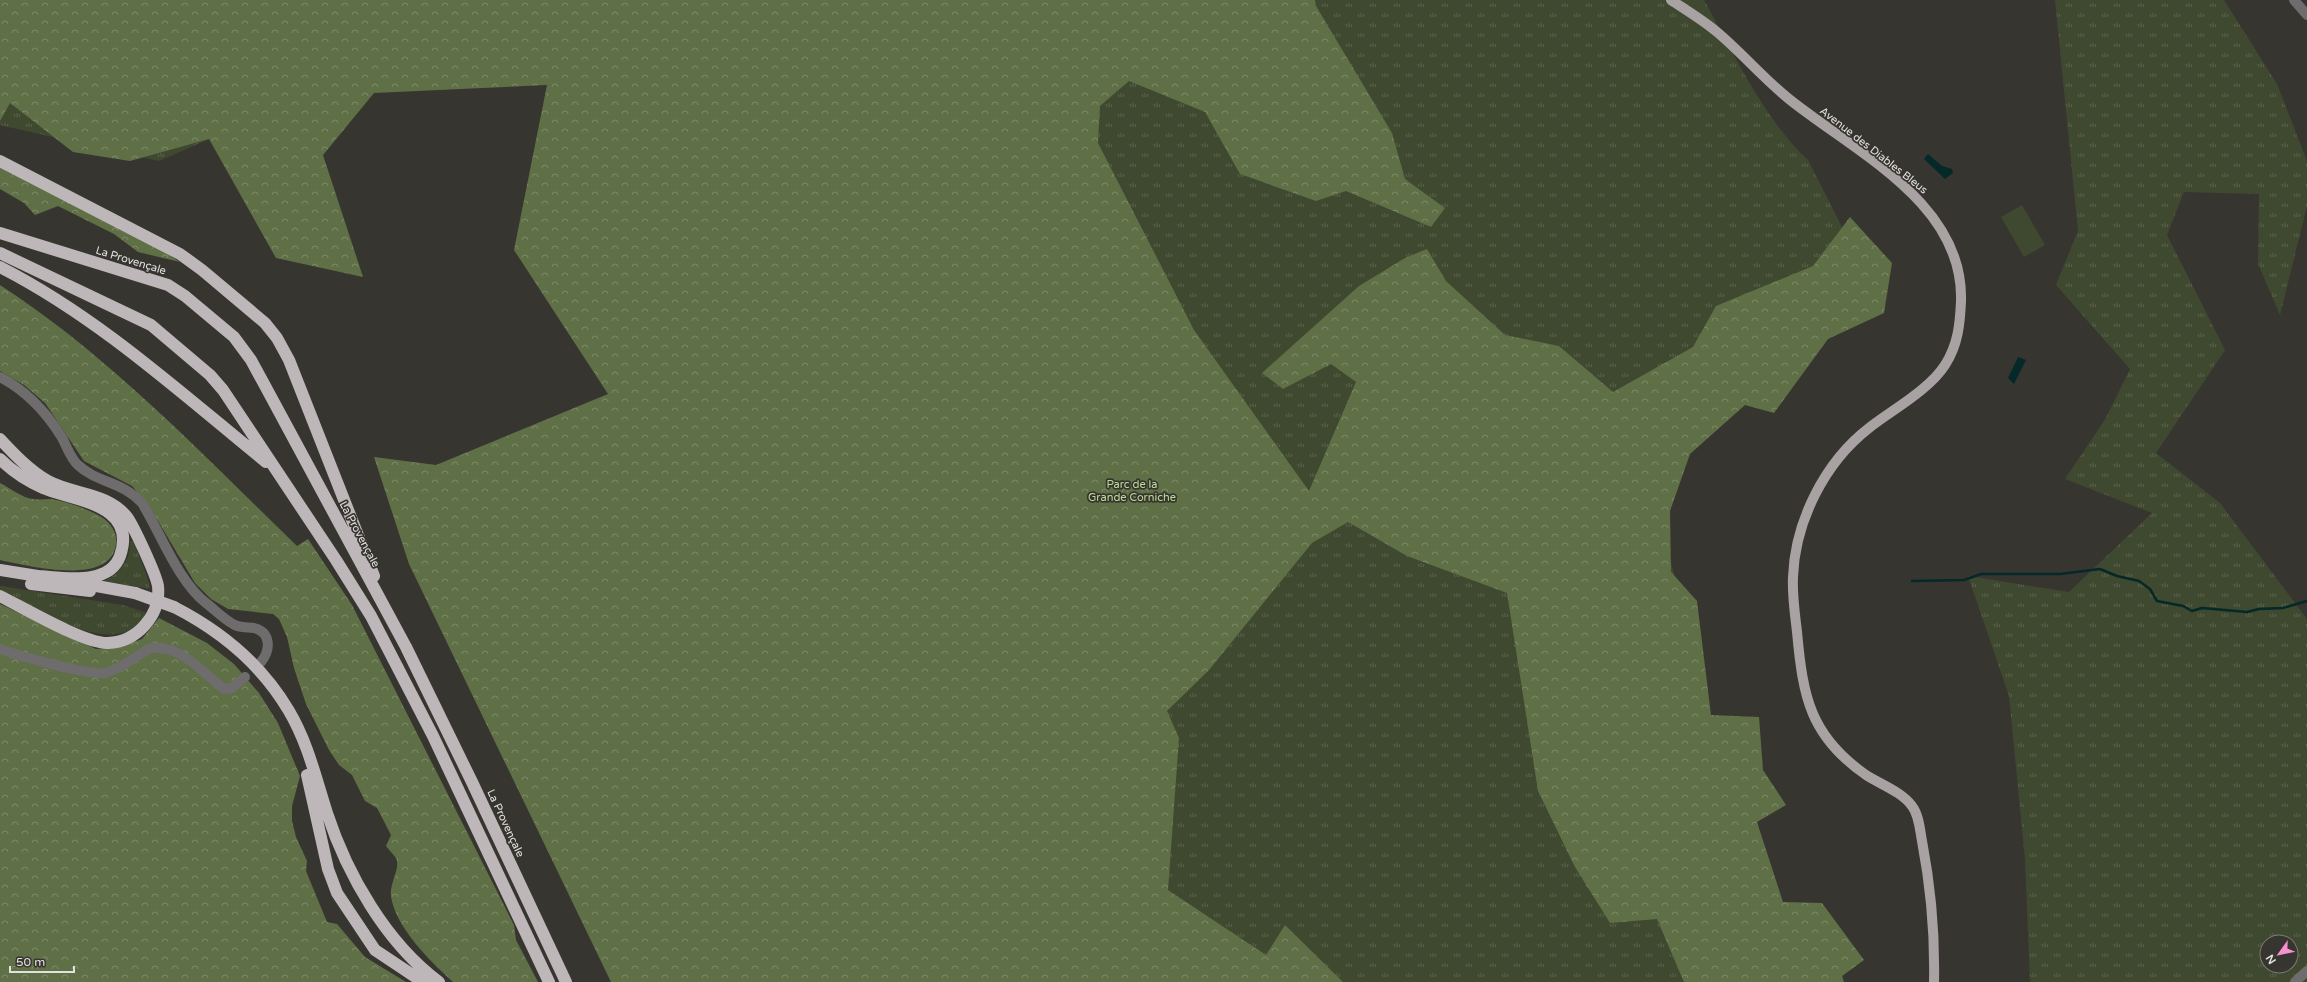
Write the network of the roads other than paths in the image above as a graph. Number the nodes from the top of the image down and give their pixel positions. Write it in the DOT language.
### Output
graph roads {
  1 [pos="1671,0"];
  2 [pos="2294,0"];
  3 [pos="2307,14"];
  4 [pos="0,161"];
  5 [pos="0,233"];
  6 [pos="0,253"];
  7 [pos="0,267"];
  8 [pos="0,377"];
  9 [pos="0,439"];
  10 [pos="0,459"];
  11 [pos="275,469"];
  12 [pos="0,570"];
  13 [pos="37,576"];
  14 [pos="0,578"];
  15 [pos="0,596"];
  16 [pos="135,597"];
  17 [pos="173,611"];
  18 [pos="391,620"];
  19 [pos="0,649"];
  20 [pos="261,662"];
  21 [pos="245,677"];
  22 [pos="2307,971"];
  23 [pos="423,982"];
  24 [pos="439,982"];
  25 [pos="549,982"];
  26 [pos="566,982"];
  27 [pos="1934,982"];
  28 [pos="2295,982"];
  1 -- 27 [label="main road, Avenue des Diables Bleus"];
  2 -- 3 [label="street"];
  4 -- 18 [label="highway"];
  5 -- 18 [label="highway, La Provençale"];
  6 -- 11 [label="highway"];
  7 -- 11 [label="highway"];
  8 -- 20 [label="street"];
  9 -- 15 [label="highway"];
  10 -- 13 [label="highway"];
  11 -- 25 [label="highway"];
  12 -- 13 [label="highway"];
  13 -- 16 [label="highway"];
  14 -- 16 [label="highway"];
  16 -- 17 [label="highway, bridge"];
  17 -- 23 [label="highway"];
  17 -- 24 [label="highway"];
  18 -- 26 [label="highway, La Provençale"];
  19 -- 21 [label="street"];
  22 -- 28 [label="street"];
}
